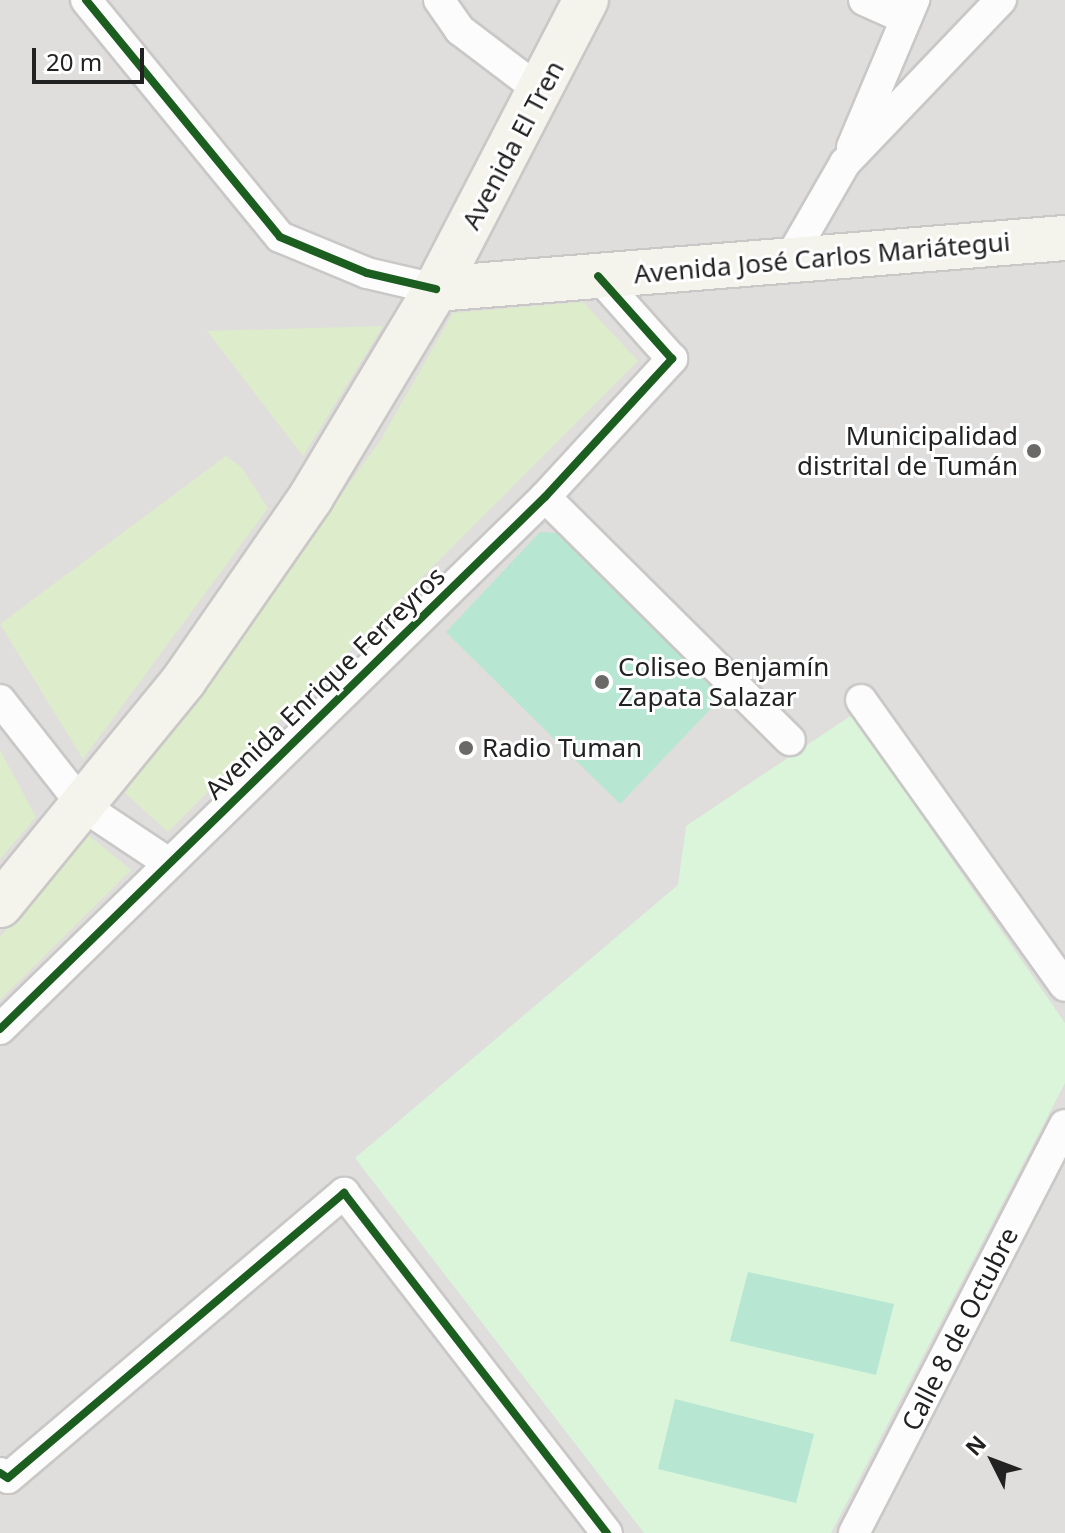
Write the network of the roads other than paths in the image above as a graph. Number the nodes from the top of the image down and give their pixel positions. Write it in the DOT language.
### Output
graph roads {
  1 [pos="86,0"];
  2 [pos="439,0"];
  3 [pos="586,0"];
  4 [pos="864,0"];
  5 [pos="1001,0"];
  6 [pos="910,10"];
  7 [pos="543,93"];
  8 [pos="845,163"];
  9 [pos="1065,238"];
  10 [pos="789,260"];
  11 [pos="598,276"];
  12 [pos="436,289"];
  13 [pos="545,497"];
  14 [pos="0,700"];
  15 [pos="861,700"];
  16 [pos="790,740"];
  17 [pos="83,806"];
  18 [pos="167,862"];
  19 [pos="0,905"];
  20 [pos="1065,986"];
  21 [pos="0,1029"];
  22 [pos="1065,1125"];
  23 [pos="0,1473"];
  24 [pos="607,1533"];
  25 [pos="854,1533"];
  1 -- 12 [label="street"];
  2 -- 7 [label="street"];
  3 -- 7 [label="main road, Avenida El Tren"];
  4 -- 6 [label="street"];
  5 -- 8 [label="street"];
  6 -- 8 [label="street"];
  7 -- 12 [label="main road, Avenida El Tren"];
  8 -- 10 [label="street"];
  9 -- 10 [label="main road, Avenida José Carlos Mariátegui"];
  10 -- 11 [label="main road, Avenida José Carlos Mariátegui"];
  11 -- 12 [label="main road, Avenida José Carlos Mariátegui"];
  11 -- 13 [label="street, Avenida Enrique Ferreyros"];
  12 -- 17 [label="main road, Avenida El Tren"];
  13 -- 16 [label="street"];
  13 -- 18 [label="street, Avenida Enrique Ferreyros"];
  14 -- 17 [label="street"];
  15 -- 20 [label="street"];
  17 -- 18 [label="street"];
  17 -- 19 [label="main road, Avenida El Tren"];
  18 -- 21 [label="street, Avenida Enrique Ferreyros"];
  22 -- 25 [label="street, Calle 8 de Octubre"];
  23 -- 24 [label="street"];
}
